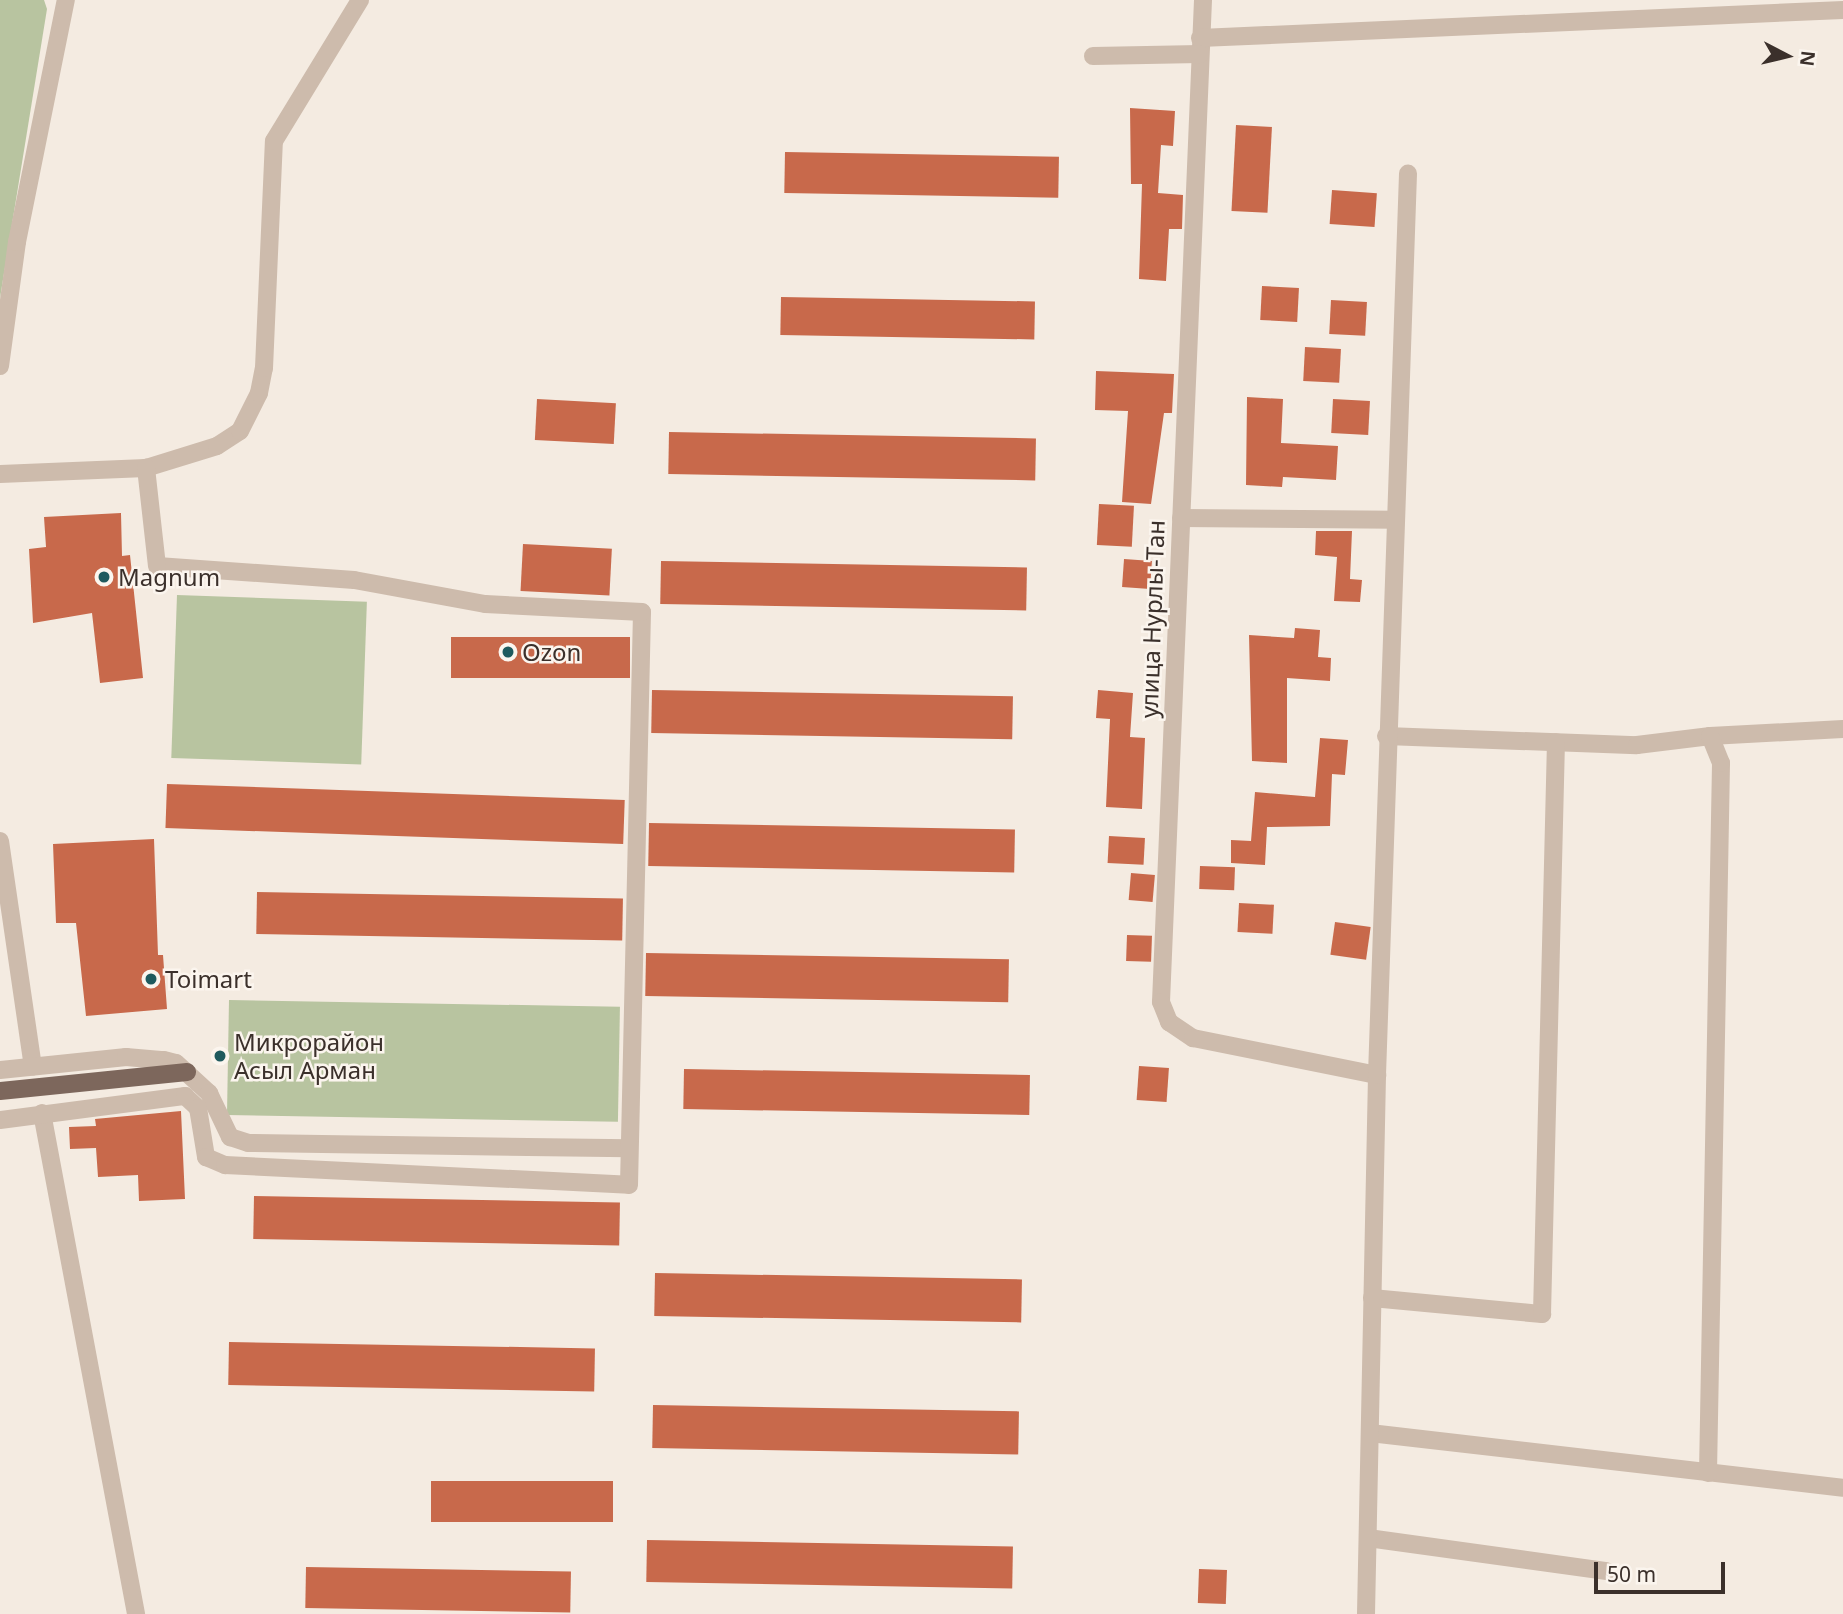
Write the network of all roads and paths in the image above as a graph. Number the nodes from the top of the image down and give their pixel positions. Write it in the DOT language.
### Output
graph roads {
  1 [pos="66,0"];
  2 [pos="360,0"];
  3 [pos="1203,0"];
  4 [pos="1837,7"];
  5 [pos="1200,46"];
  6 [pos="1093,56"];
  7 [pos="1408,174"];
  8 [pos="0,366"];
  9 [pos="146,468"];
  10 [pos="0,474"];
  11 [pos="1181,518"];
  12 [pos="1395,520"];
  13 [pos="1843,729"];
  14 [pos="1387,736"];
  15 [pos="1710,736"];
  16 [pos="1556,742"];
  17 [pos="0,841"];
  18 [pos="33,1067"];
  19 [pos="0,1070"];
  20 [pos="187,1072"];
  21 [pos="1377,1075"];
  22 [pos="0,1091"];
  23 [pos="42,1113"];
  24 [pos="0,1120"];
  25 [pos="629,1148"];
  26 [pos="1372,1298"];
  27 [pos="1370,1433"];
  28 [pos="1708,1473"];
  29 [pos="1843,1488"];
  30 [pos="1367,1538"];
  31 [pos="1607,1571"];
  32 [pos="136,1614"];
  33 [pos="1366,1614"];
  1 -- 8 [label="street"];
  2 -- 9 [label="street"];
  3 -- 5 [label="street, улица Нурлы-Тан"];
  4 -- 5 [label="street"];
  5 -- 6 [label="street"];
  5 -- 11 [label="street, улица Нурлы-Тан"];
  7 -- 12 [label="street"];
  9 -- 10 [label="street"];
  9 -- 25 [label="street"];
  11 -- 12 [label="street"];
  11 -- 21 [label="street, улица Нурлы-Тан"];
  12 -- 14 [label="street"];
  13 -- 15 [label="street"];
  14 -- 16 [label="street"];
  14 -- 21 [label="street"];
  15 -- 16 [label="street"];
  15 -- 28 [label="street"];
  16 -- 26 [label="street"];
  17 -- 18 [label="street"];
  18 -- 19 [label="street"];
  18 -- 20 [label="street"];
  20 -- 22 [label="main road"];
  20 -- 25 [label="street"];
  21 -- 26 [label="street"];
  23 -- 24 [label="street"];
  23 -- 25 [label="street"];
  23 -- 32 [label="street"];
  26 -- 27 [label="street"];
  27 -- 28 [label="street"];
  27 -- 30 [label="street"];
  28 -- 29 [label="street"];
  30 -- 31 [label="street"];
  30 -- 33 [label="street"];
}
